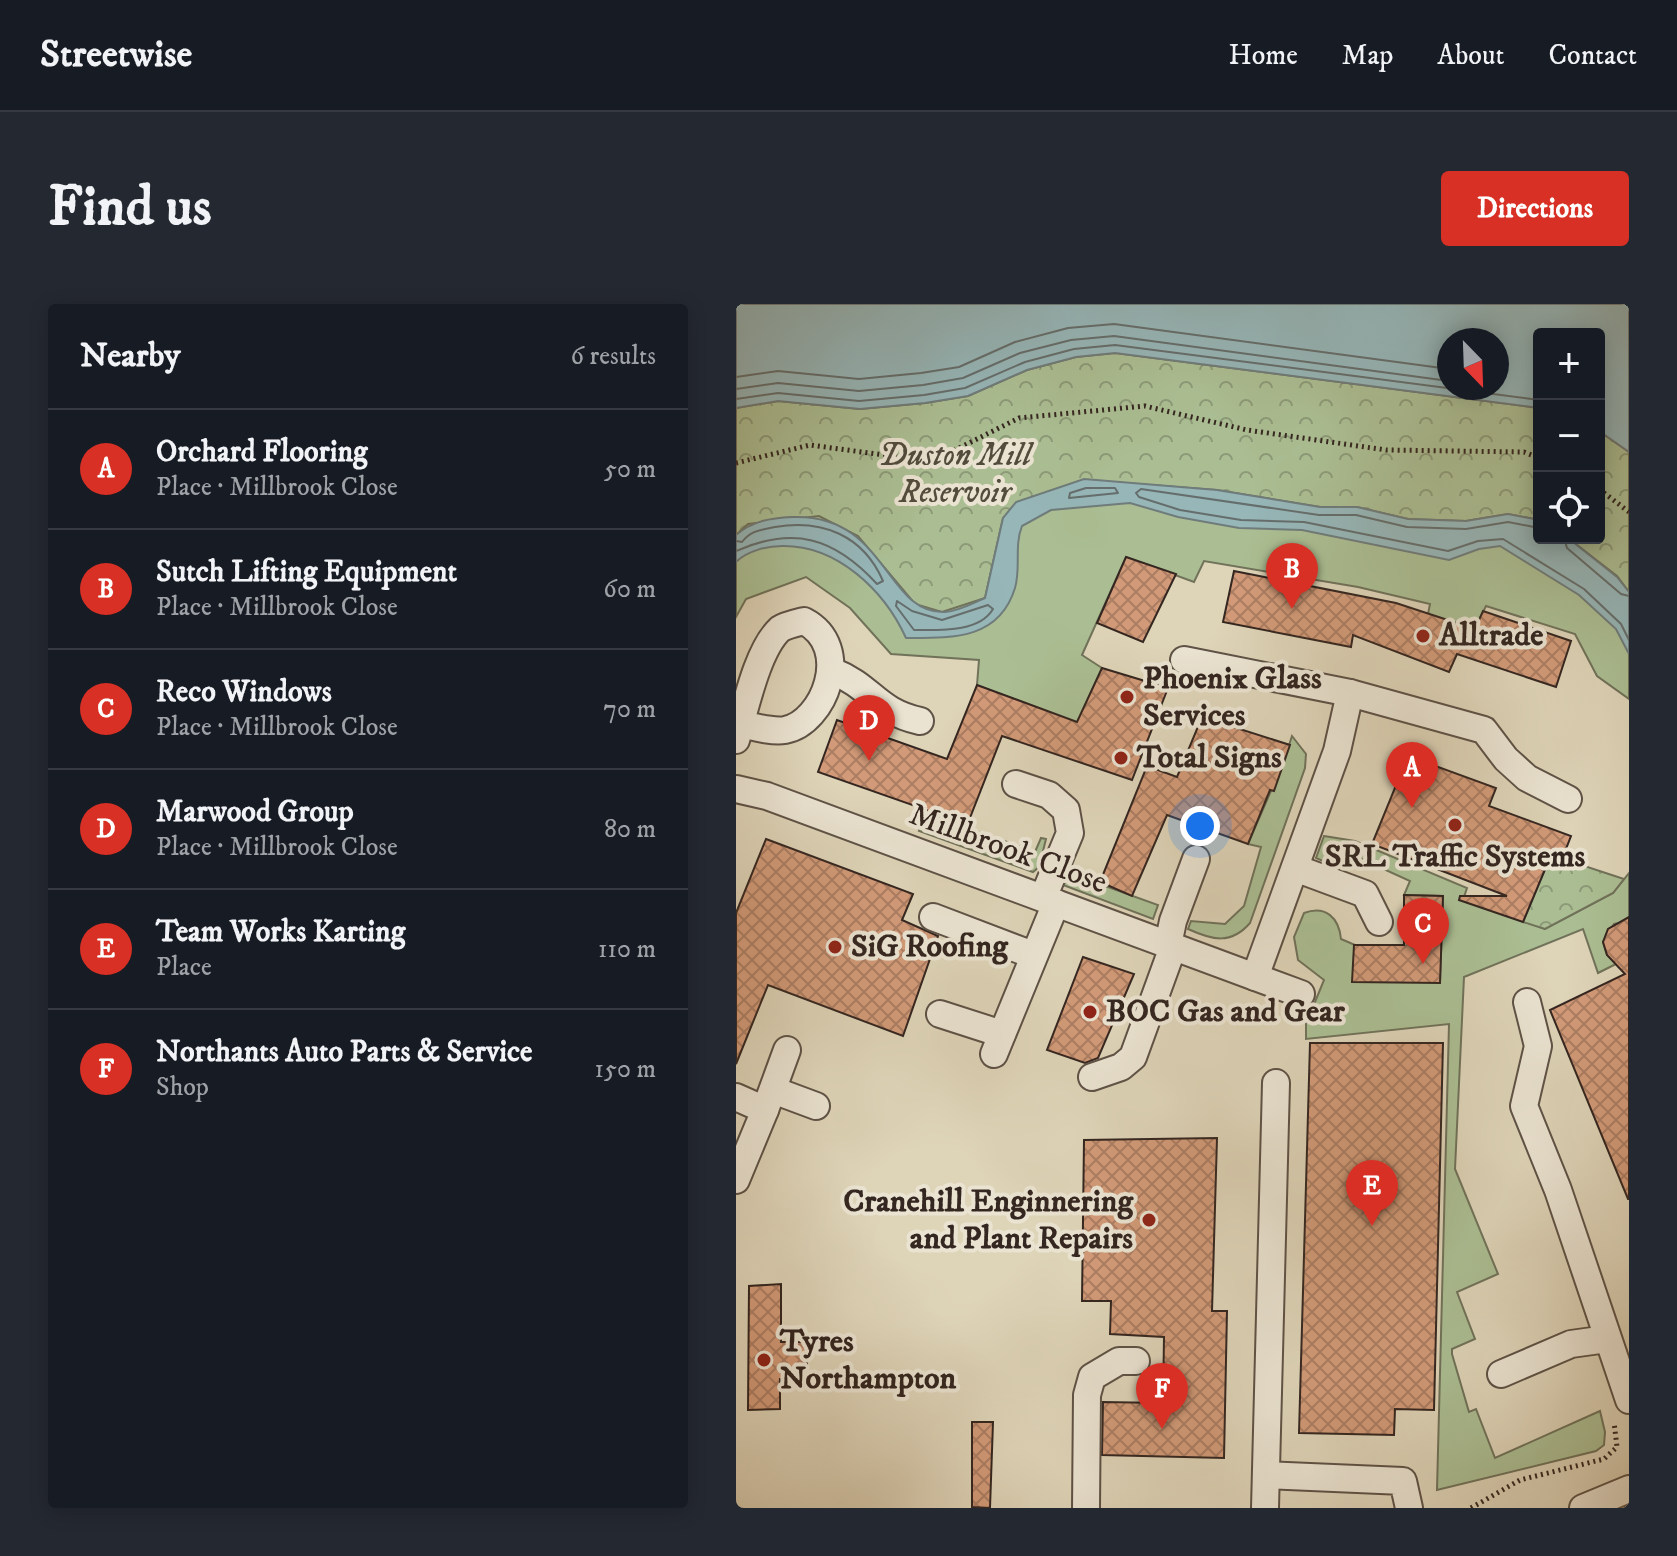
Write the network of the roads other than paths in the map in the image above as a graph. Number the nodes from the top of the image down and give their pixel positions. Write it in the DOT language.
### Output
graph roads {
  1 [pos="1184,660"];
  2 [pos="832,671"];
  3 [pos="1350,693"];
  4 [pos="920,721"];
  5 [pos="738,732"];
  6 [pos="1016,784"];
  7 [pos="736,789"];
  8 [pos="1568,799"];
  9 [pos="1196,859"];
  10 [pos="1295,868"];
  11 [pos="1049,901"];
  12 [pos="933,917"];
  13 [pos="1379,922"];
  14 [pos="1170,946"];
  15 [pos="1033,955"];
  16 [pos="1255,977"];
  17 [pos="1301,994"];
  18 [pos="1527,1002"];
  19 [pos="940,1014"];
  20 [pos="787,1050"];
  21 [pos="1092,1077"];
  22 [pos="1276,1083"];
  23 [pos="736,1097"];
  24 [pos="769,1100"];
  25 [pos="816,1106"];
  26 [pos="736,1180"];
  27 [pos="1607,1339"];
  28 [pos="1136,1361"];
  29 [pos="1501,1374"];
  30 [pos="1621,1409"];
  31 [pos="1266,1475"];
  32 [pos="1629,1489"];
  33 [pos="1086,1508"];
  34 [pos="1265,1508"];
  35 [pos="1409,1508"];
  36 [pos="1583,1508"];
  1 -- 3 [label="street"];
  2 -- 4 [label="street"];
  2 -- 5 [label="street"];
  2 -- 5 [label="street"];
  3 -- 8 [label="street"];
  3 -- 10 [label="street"];
  6 -- 11 [label="street"];
  7 -- 11 [label="street, Millbrook Close"];
  9 -- 14 [label="street"];
  10 -- 13 [label="street"];
  10 -- 16 [label="street"];
  11 -- 14 [label="street, Millbrook Close"];
  11 -- 15 [label="street"];
  12 -- 15 [label="street"];
  14 -- 16 [label="street, Millbrook Close"];
  14 -- 21 [label="street"];
  15 -- 19 [label="street"];
  16 -- 17 [label="street, Millbrook Close"];
  18 -- 27 [label="street"];
  20 -- 24 [label="street"];
  22 -- 31 [label="street"];
  23 -- 24 [label="street"];
  24 -- 25 [label="street"];
  24 -- 26 [label="street"];
  27 -- 29 [label="street"];
  27 -- 30 [label="street"];
  28 -- 33 [label="street"];
  31 -- 34 [label="street"];
  31 -- 35 [label="street"];
  32 -- 36 [label="street"];
}
